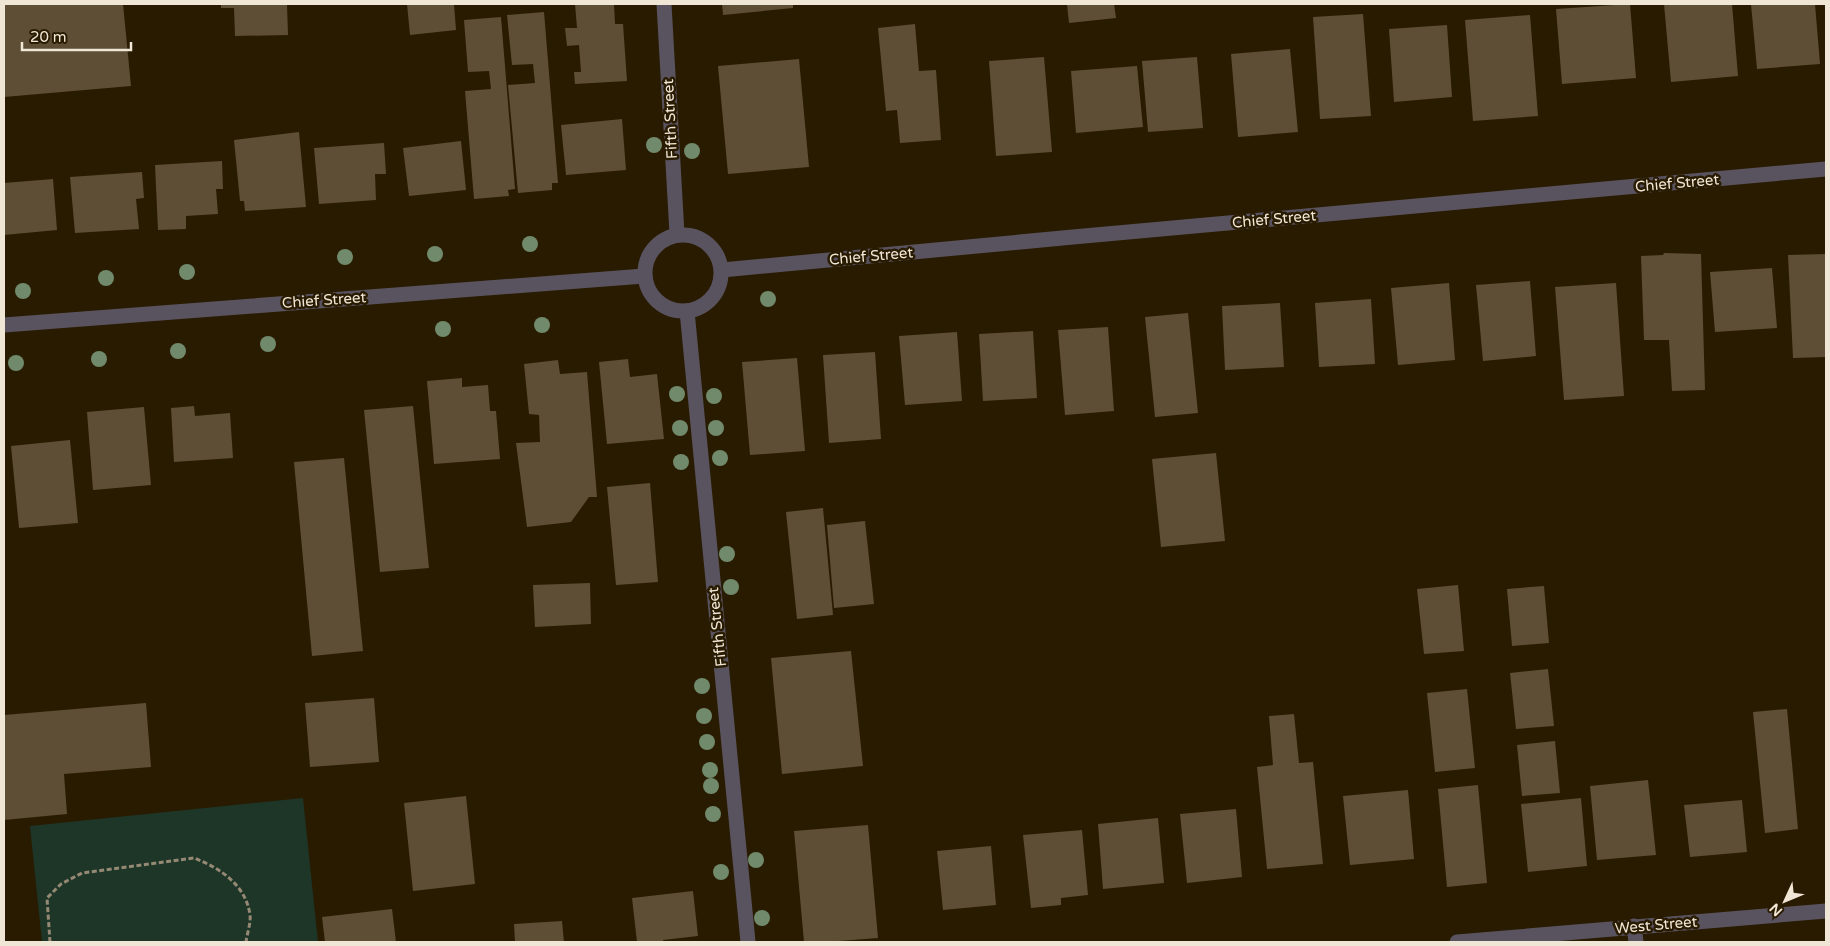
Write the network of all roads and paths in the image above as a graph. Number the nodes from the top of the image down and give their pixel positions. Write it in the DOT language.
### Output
graph roads {
  1 [pos="664,4"];
  2 [pos="1826,169"];
  3 [pos="677,234"];
  4 [pos="722,270"];
  5 [pos="644,276"];
  6 [pos="687,311"];
  7 [pos="4,325"];
  8 [pos="1826,911"];
  9 [pos="1634,926"];
  10 [pos="50,942"];
  11 [pos="246,942"];
  12 [pos="748,942"];
  13 [pos="1457,942"];
  14 [pos="1636,942"];
  1 -- 3 [label="street, Fifth Street"];
  2 -- 4 [label="street, Chief Street"];
  3 -- 4 [label="street"];
  3 -- 5 [label="street"];
  4 -- 6 [label="street"];
  5 -- 6 [label="street"];
  5 -- 7 [label="street, Chief Street"];
  6 -- 12 [label="street, Fifth Street"];
  8 -- 9 [label="street, West Street"];
  9 -- 13 [label="street, West Street"];
  9 -- 14 [label="street"];
  10 -- 11 [label="path"];
}
